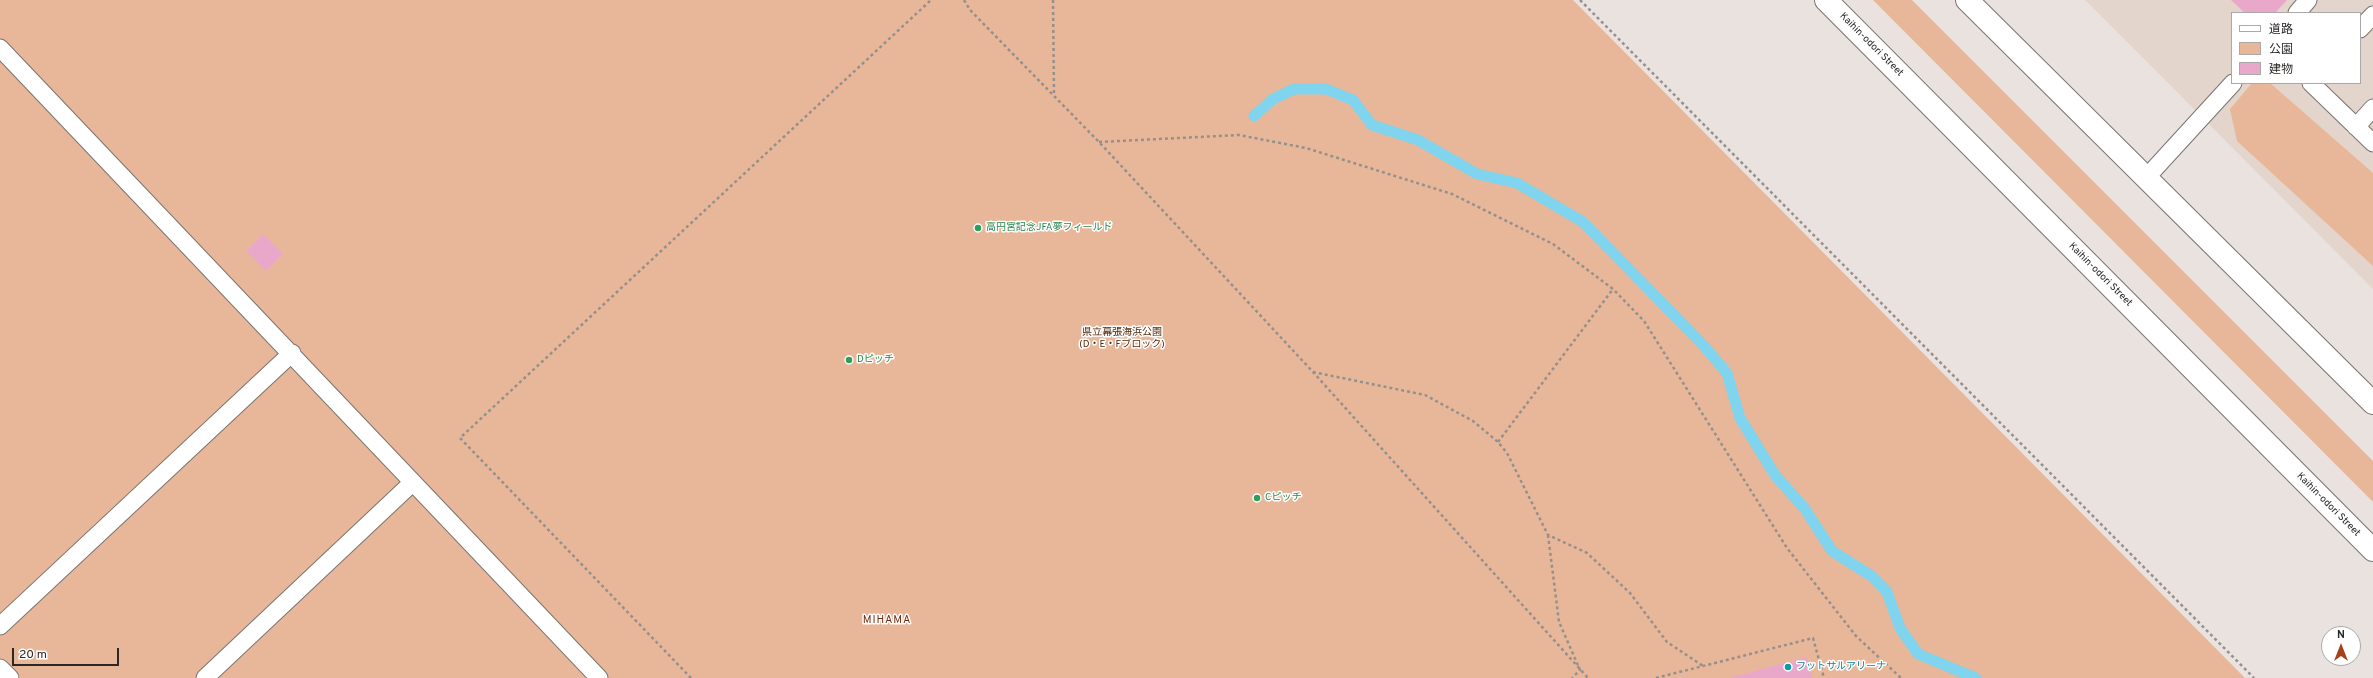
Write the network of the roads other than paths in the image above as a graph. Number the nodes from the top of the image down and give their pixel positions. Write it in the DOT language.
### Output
graph roads {
  1 [pos="1826,0"];
  2 [pos="1967,0"];
  3 [pos="2308,0"];
  4 [pos="2298,12"];
  5 [pos="2373,15"];
  6 [pos="2361,28"];
  7 [pos="0,48"];
  8 [pos="2232,84"];
  9 [pos="2313,84"];
  10 [pos="2373,108"];
  11 [pos="2356,127"];
  12 [pos="2373,143"];
  13 [pos="2146,178"];
  14 [pos="292,354"];
  15 [pos="2373,403"];
  16 [pos="412,483"];
  17 [pos="2373,550"];
  18 [pos="0,626"];
  19 [pos="0,668"];
  20 [pos="10,678"];
  21 [pos="205,678"];
  22 [pos="599,678"];
  1 -- 17 [label="street, Kaihin-odori Street"];
  2 -- 13 [label="street"];
  3 -- 4 [label="lane"];
  5 -- 6 [label="lane"];
  7 -- 14 [label="lane"];
  8 -- 13 [label="lane"];
  9 -- 11 [label="lane"];
  10 -- 11 [label="lane"];
  11 -- 12 [label="lane"];
  13 -- 15 [label="street"];
  14 -- 16 [label="lane"];
  14 -- 18 [label="lane"];
  16 -- 21 [label="lane"];
  16 -- 22 [label="lane"];
  19 -- 20 [label="lane"];
}
